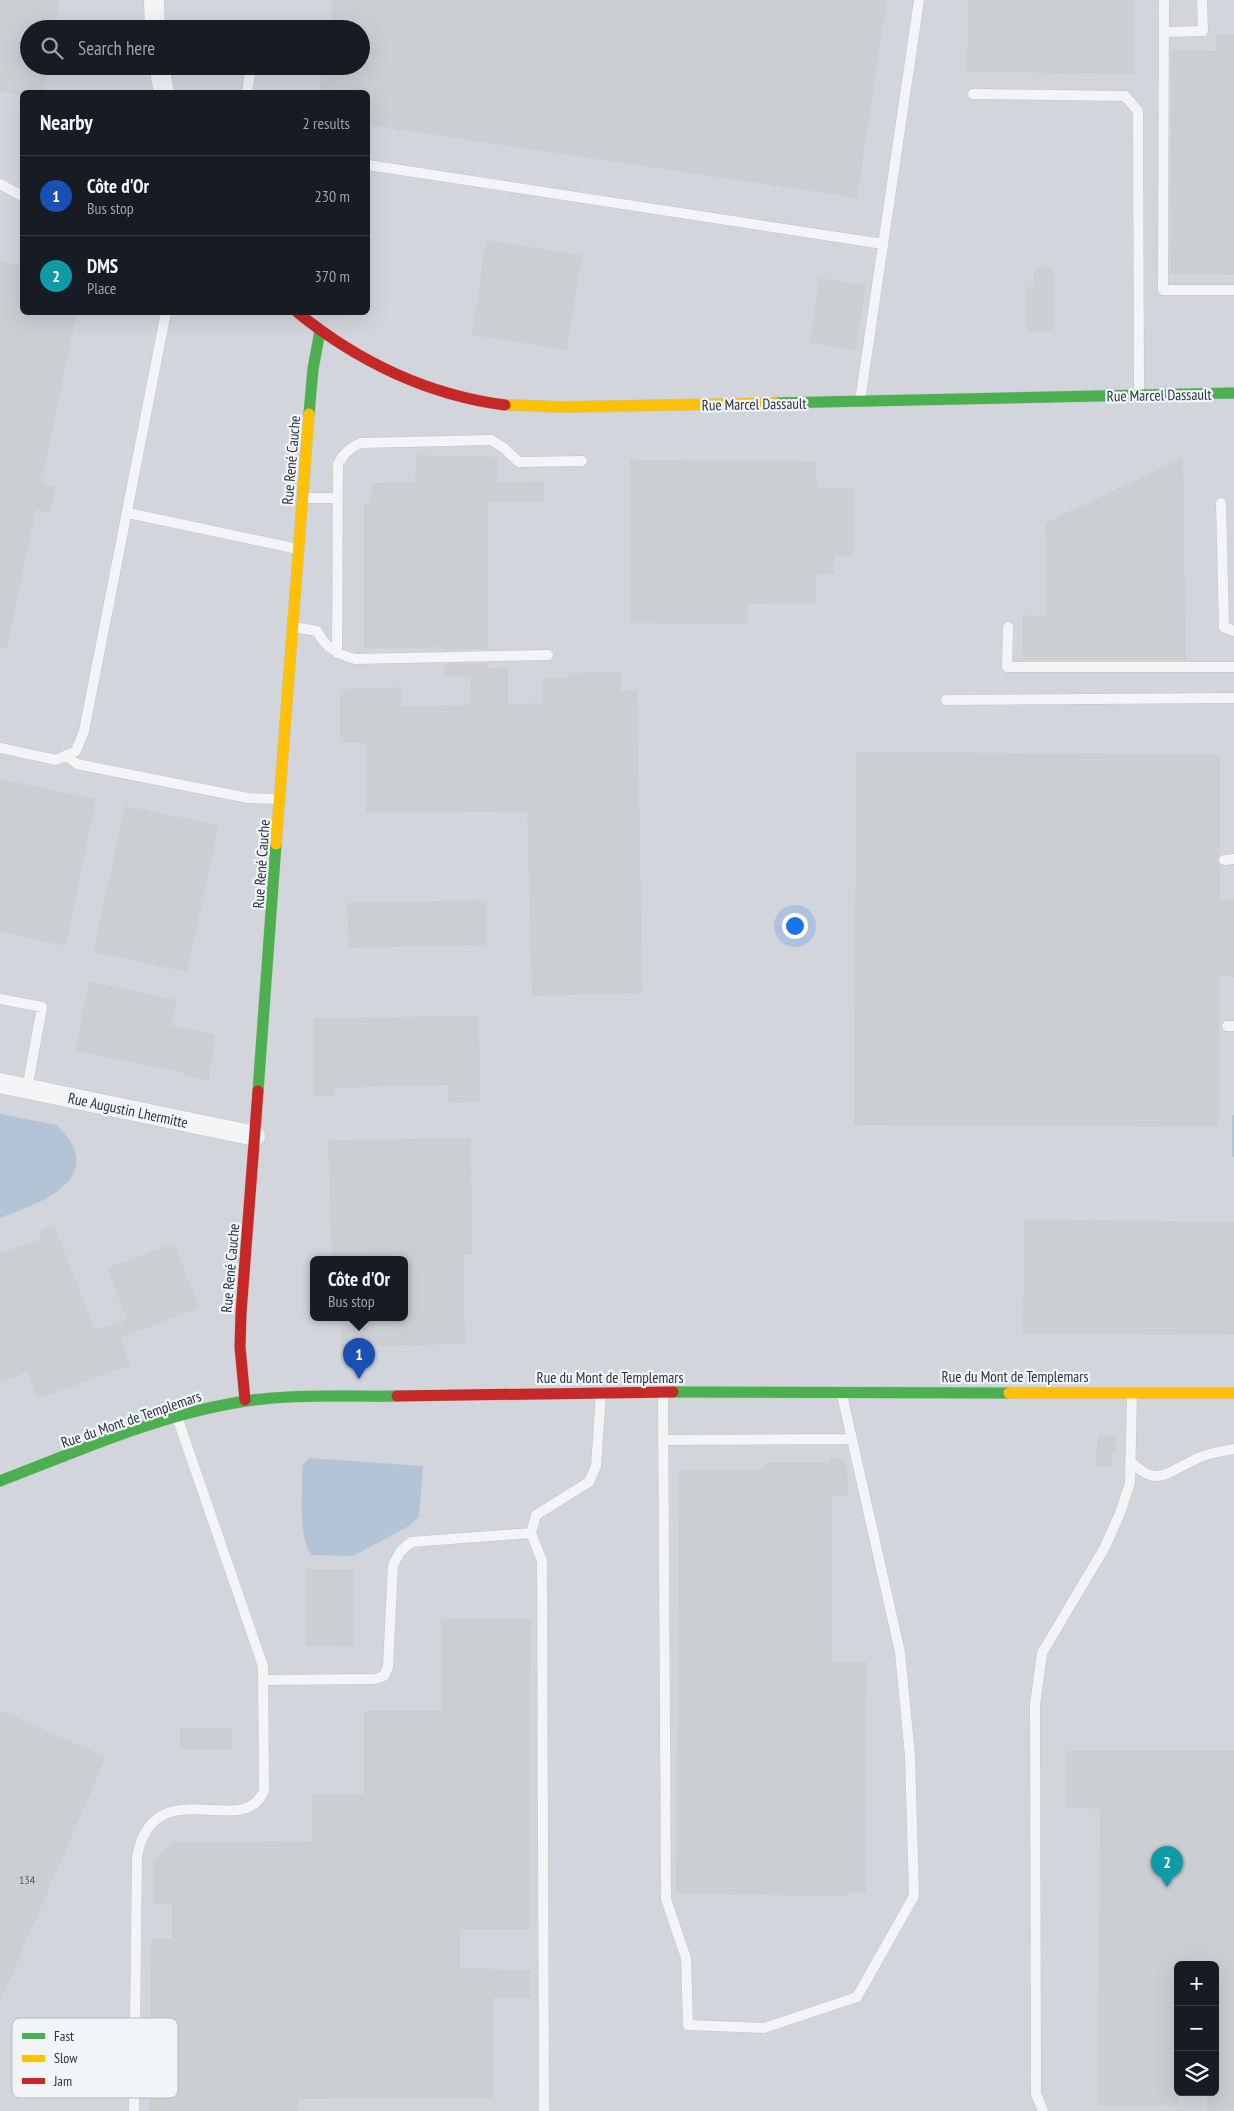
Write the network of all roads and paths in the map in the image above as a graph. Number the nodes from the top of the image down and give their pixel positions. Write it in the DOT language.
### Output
graph roads {
  1 [pos="154,0"];
  2 [pos="919,0"];
  3 [pos="1164,0"];
  4 [pos="1202,0"];
  5 [pos="155,20"];
  6 [pos="1164,32"];
  7 [pos="161,75"];
  8 [pos="250,75"];
  9 [pos="164,90"];
  10 [pos="247,90"];
  11 [pos="973,94"];
  12 [pos="370,166"];
  13 [pos="0,184"];
  14 [pos="20,195"];
  15 [pos="884,244"];
  16 [pos="1234,290"];
  17 [pos="165,315"];
  18 [pos="301,315"];
  19 [pos="320,331"];
  20 [pos="1234,393"];
  21 [pos="1139,395"];
  22 [pos="860,402"];
  23 [pos="582,461"];
  24 [pos="302,498"];
  25 [pos="337,498"];
  26 [pos="1221,503"];
  27 [pos="128,512"];
  28 [pos="299,549"];
  29 [pos="294,627"];
  30 [pos="1008,627"];
  31 [pos="1234,631"];
  32 [pos="337,653"];
  33 [pos="548,655"];
  34 [pos="1234,667"];
  35 [pos="1234,698"];
  36 [pos="946,700"];
  37 [pos="0,748"];
  38 [pos="66,756"];
  39 [pos="281,799"];
  40 [pos="0,999"];
  41 [pos="0,1083"];
  42 [pos="27,1089"];
  43 [pos="256,1136"];
  44 [pos="841,1391"];
  45 [pos="601,1392"];
  46 [pos="663,1392"];
  47 [pos="1132,1392"];
  48 [pos="1234,1393"];
  49 [pos="245,1400"];
  50 [pos="177,1416"];
  51 [pos="851,1439"];
  52 [pos="663,1440"];
  53 [pos="1234,1449"];
  54 [pos="1130,1461"];
  55 [pos="0,1482"];
  56 [pos="531,1533"];
  57 [pos="263,1680"];
  58 [pos="135,2018"];
  59 [pos="134,2098"];
  60 [pos="134,2111"];
  61 [pos="544,2111"];
  62 [pos="1042,2111"];
  1 -- 5 [label="street"];
  2 -- 15 [label="lane"];
  3 -- 6 [label="lane"];
  4 -- 6 [label="lane"];
  6 -- 16 [label="lane"];
  7 -- 9 [label="street"];
  8 -- 10 [label="lane"];
  11 -- 21 [label="lane"];
  12 -- 15 [label="lane"];
  13 -- 14 [label="lane"];
  15 -- 22 [label="lane"];
  17 -- 27 [label="lane"];
  18 -- 19 [label="street, Rue Marcel Dassault"];
  19 -- 22 [label="street, Rue Marcel Dassault"];
  19 -- 24 [label="street, Rue René Cauche"];
  20 -- 21 [label="street, Rue Marcel Dassault"];
  21 -- 22 [label="street, Rue Marcel Dassault"];
  23 -- 25 [label="lane"];
  24 -- 25 [label="lane"];
  24 -- 28 [label="street, Rue René Cauche"];
  25 -- 32 [label="lane"];
  26 -- 31 [label="lane"];
  27 -- 28 [label="lane"];
  27 -- 38 [label="lane"];
  28 -- 29 [label="street, Rue René Cauche"];
  29 -- 32 [label="lane"];
  29 -- 39 [label="street, Rue René Cauche"];
  30 -- 34 [label="lane"];
  32 -- 33 [label="lane"];
  35 -- 36 [label="lane"];
  37 -- 38 [label="lane"];
  38 -- 39 [label="lane"];
  39 -- 43 [label="street, Rue René Cauche"];
  40 -- 42 [label="lane"];
  41 -- 42 [label="street, Rue Augustin Lhermitte"];
  42 -- 43 [label="street, Rue Augustin Lhermitte"];
  43 -- 49 [label="street, Rue René Cauche"];
  44 -- 46 [label="street, Rue du Mont de Templemars"];
  44 -- 47 [label="street, Rue du Mont de Templemars"];
  44 -- 51 [label="lane"];
  45 -- 46 [label="street, Rue du Mont de Templemars"];
  45 -- 49 [label="street, Rue du Mont de Templemars"];
  45 -- 56 [label="lane"];
  46 -- 52 [label="lane"];
  47 -- 48 [label="street, Rue du Mont de Templemars"];
  47 -- 54 [label="lane"];
  49 -- 50 [label="street, Rue du Mont de Templemars"];
  50 -- 55 [label="street, Rue du Mont de Templemars"];
  50 -- 57 [label="lane"];
  51 -- 52 [label="lane"];
  51 -- 52 [label="lane"];
  53 -- 54 [label="lane"];
  54 -- 62 [label="lane"];
  56 -- 57 [label="lane"];
  56 -- 61 [label="lane"];
  57 -- 58 [label="lane"];
  59 -- 60 [label="lane"];
}
